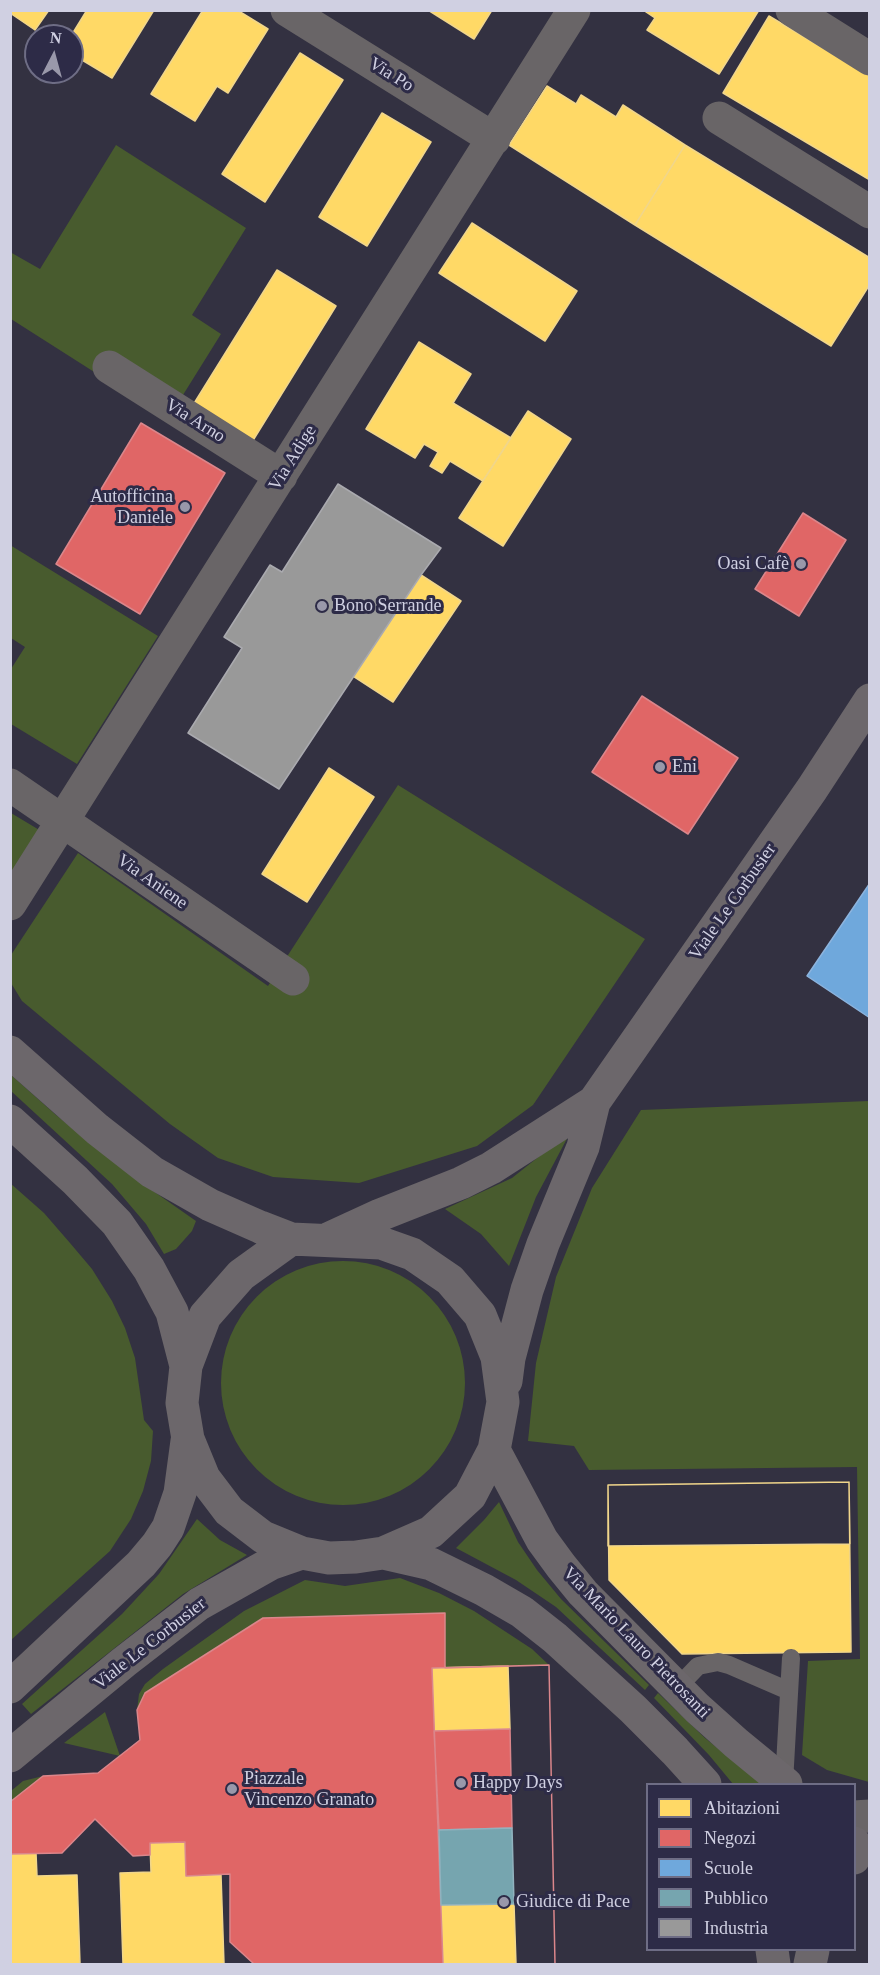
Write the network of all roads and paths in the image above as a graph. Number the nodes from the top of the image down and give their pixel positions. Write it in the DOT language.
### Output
graph roads {
  1 [pos="288,10"];
  2 [pos="574,10"];
  3 [pos="792,10"];
  4 [pos="870,58"];
  5 [pos="719,118"];
  6 [pos="494,140"];
  7 [pos="870,212"];
  8 [pos="109,367"];
  9 [pos="281,476"];
  10 [pos="870,700"];
  11 [pos="10,785"];
  12 [pos="63,820"];
  13 [pos="10,904"];
  14 [pos="293,979"];
  15 [pos="10,1052"];
  16 [pos="594,1102"];
  17 [pos="10,1121"];
  18 [pos="291,1239"];
  19 [pos="328,1239"];
  20 [pos="186,1366"];
  21 [pos="503,1402"];
  22 [pos="188,1439"];
  23 [pos="494,1450"];
  24 [pos="302,1553"];
  25 [pos="383,1553"];
  26 [pos="791,1658"];
  27 [pos="10,1687"];
  28 [pos="677,1688"];
  29 [pos="789,1691"];
  30 [pos="10,1756"];
  31 [pos="703,1783"];
  32 [pos="784,1783"];
  33 [pos="785,1783"];
  1 -- 6 [label="street, Via Po"];
  2 -- 6 [label="street, Via Adige"];
  3 -- 4 [label="street"];
  5 -- 7 [label="street"];
  6 -- 9 [label="street, Via Adige"];
  8 -- 9 [label="street, Via Arno"];
  9 -- 12 [label="street, Via Adige"];
  10 -- 16 [label="street, Viale Le Corbusier"];
  11 -- 12 [label="street, Via Aniene"];
  12 -- 13 [label="street, Via Adige"];
  12 -- 14 [label="street, Via Aniene"];
  15 -- 18 [label="street"];
  16 -- 19 [label="street, Viale Le Corbusier"];
  16 -- 21 [label="street, Viale Le Corbusier"];
  17 -- 20 [label="street"];
  18 -- 19 [label="street"];
  18 -- 20 [label="street"];
  19 -- 21 [label="street"];
  20 -- 22 [label="street"];
  21 -- 23 [label="street, Viale Le Corbusier"];
  22 -- 24 [label="street"];
  22 -- 27 [label="street"];
  23 -- 25 [label="street, Viale Le Corbusier"];
  23 -- 28 [label="street, Via Mario Lauro Pietrosanti"];
  24 -- 25 [label="street"];
  24 -- 30 [label="street, Viale Le Corbusier"];
  25 -- 31 [label="street"];
  26 -- 29 [label="lane"];
  28 -- 29 [label="lane"];
  28 -- 32 [label="street, Via Mario Lauro Pietrosanti"];
  29 -- 33 [label="lane"];
}
